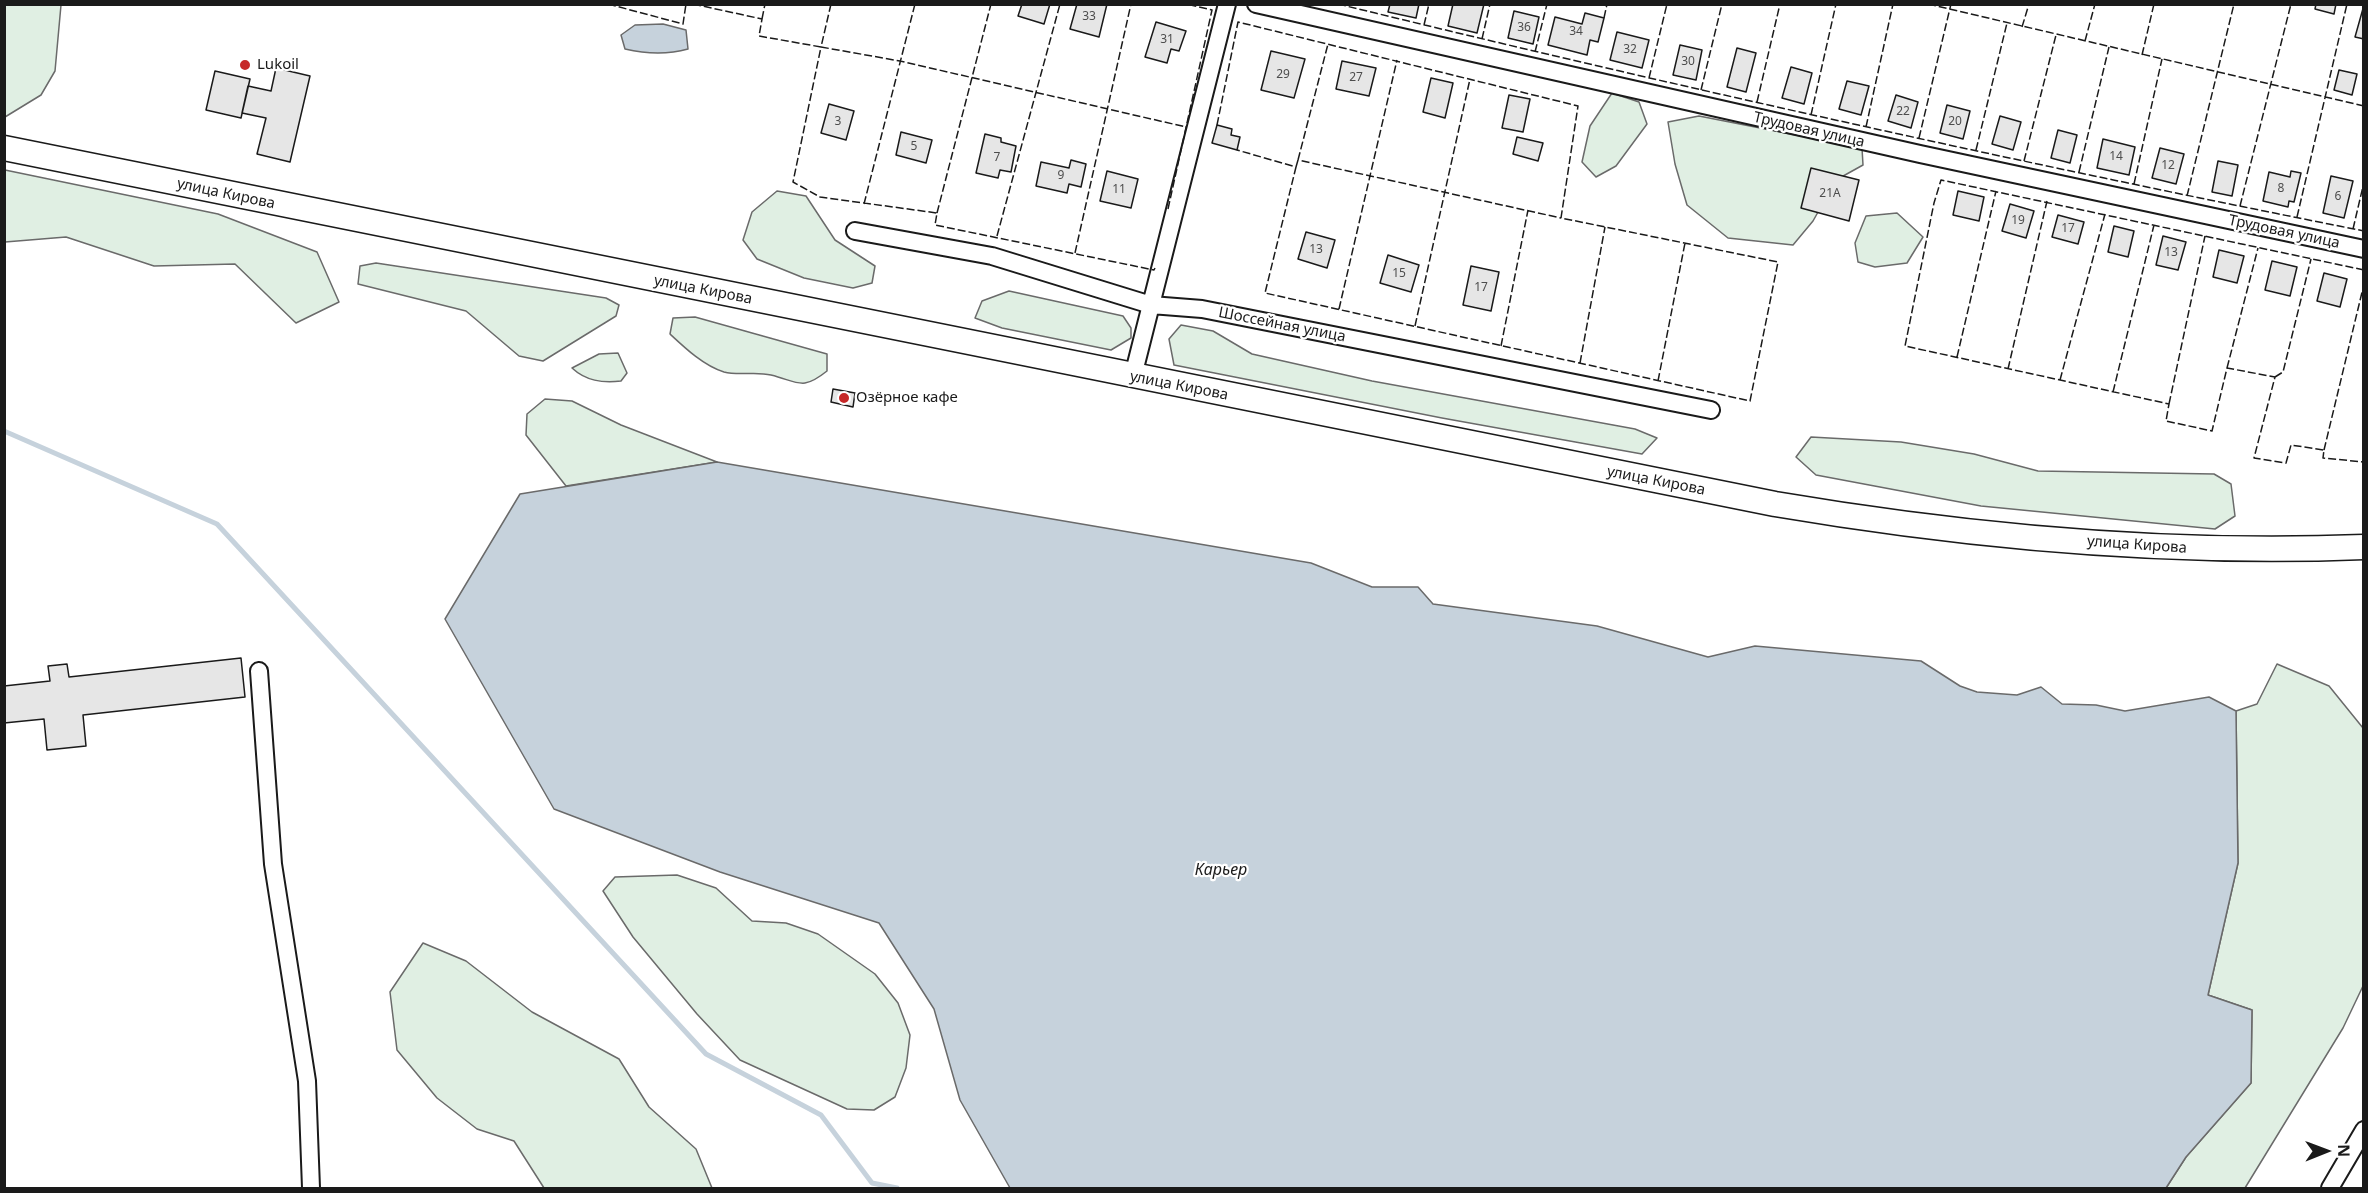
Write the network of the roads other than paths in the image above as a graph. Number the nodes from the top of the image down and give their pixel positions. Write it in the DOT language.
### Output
graph roads {
  1 [pos="1227,4"];
  2 [pos="1256,4"];
  3 [pos="4,148"];
  4 [pos="855,231"];
  5 [pos="2364,249"];
  6 [pos="1150,305"];
  7 [pos="1133,376"];
  8 [pos="1711,410"];
  9 [pos="2364,547"];
  10 [pos="259,671"];
  11 [pos="2364,1130"];
  12 [pos="311,1188"];
  13 [pos="2330,1188"];
  1 -- 6 [label="street"];
  2 -- 5 [label="street, Трудовая улица"];
  3 -- 7 [label="main road, улица Кирова"];
  4 -- 6 [label="street, Шоссейная улица"];
  6 -- 7 [label="street"];
  6 -- 8 [label="street, Шоссейная улица"];
  7 -- 9 [label="main road, улица Кирова"];
  10 -- 12 [label="street"];
  11 -- 13 [label="street"];
}
